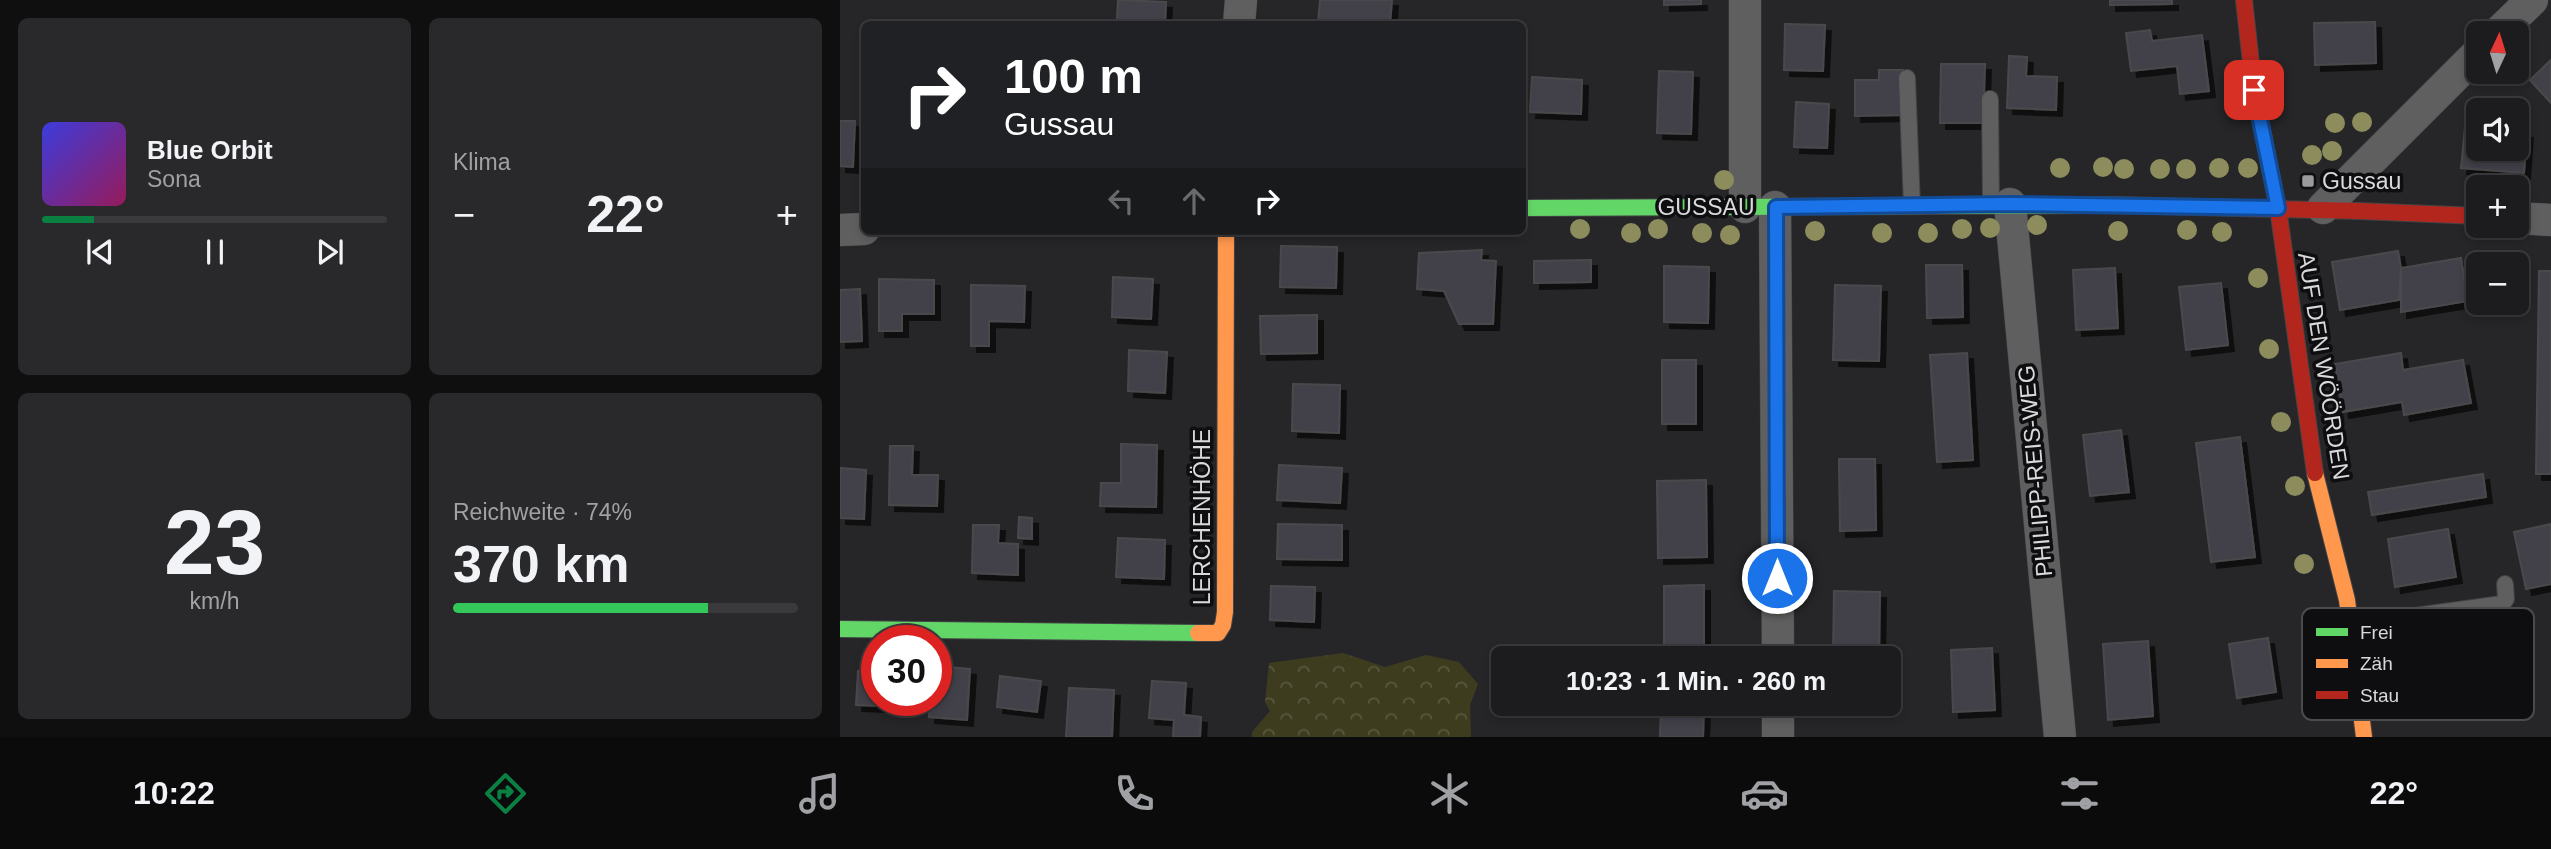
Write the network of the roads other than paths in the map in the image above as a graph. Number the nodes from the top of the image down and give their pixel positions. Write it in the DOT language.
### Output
graph roads {
  1 [pos="1241,0"];
  2 [pos="1745,0"];
  3 [pos="2244,0"];
  4 [pos="2532,0"];
  5 [pos="1239,21"];
  6 [pos="2510,21"];
  7 [pos="2466,65"];
  8 [pos="1906,78"];
  9 [pos="1990,99"];
  10 [pos="2000,204"];
  11 [pos="1912,206"];
  12 [pos="1760,207"];
  13 [pos="1526,208"];
  14 [pos="2278,208"];
  15 [pos="2323,208"];
  16 [pos="2466,215"];
  17 [pos="2529,219"];
  18 [pos="2551,220"];
  19 [pos="861,229"];
  20 [pos="840,230"];
  21 [pos="1226,235"];
  22 [pos="2505,584"];
  23 [pos="2348,608"];
  24 [pos="2473,608"];
  25 [pos="840,629"];
  26 [pos="1777,646"];
  27 [pos="1778,716"];
  28 [pos="1778,737"];
  29 [pos="2060,737"];
  1 -- 5 [label="street"];
  2 -- 12 [label="street"];
  3 -- 14 [label="street, AUF DEN WÖÖRDEN"];
  4 -- 6 [label="street"];
  7 -- 15 [label="street"];
  8 -- 11 [label="lane"];
  9 -- 10 [label="lane"];
  10 -- 11 [label="street, GUSSAU"];
  10 -- 14 [label="street, GUSSAU"];
  10 -- 29 [label="street, PHILIPP-REIS-WEG"];
  11 -- 12 [label="street, GUSSAU"];
  12 -- 13 [label="street, GUSSAU"];
  12 -- 26 [label="street"];
  14 -- 15 [label="street, GUSSAU"];
  14 -- 23 [label="street, AUF DEN WÖÖRDEN"];
  15 -- 16 [label="street, GUSSAU"];
  17 -- 18 [label="street"];
  19 -- 20 [label="street"];
  21 -- 25 [label="street, LERCHENHÖHE"];
  22 -- 24 [label="lane"];
  27 -- 28 [label="street"];
}
